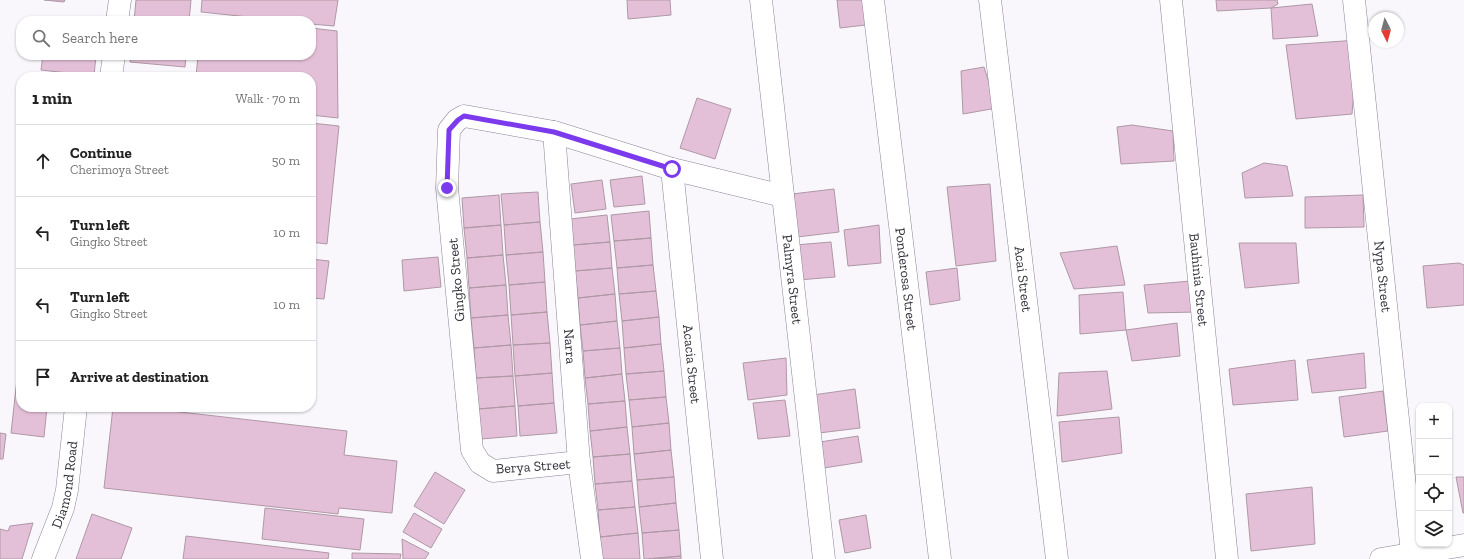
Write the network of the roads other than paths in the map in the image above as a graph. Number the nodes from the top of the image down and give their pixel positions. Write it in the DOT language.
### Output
graph roads {
  1 [pos="120,0"];
  2 [pos="761,0"];
  3 [pos="873,0"];
  4 [pos="990,0"];
  5 [pos="1171,0"];
  6 [pos="1354,0"];
  7 [pos="118,16"];
  8 [pos="114,60"];
  9 [pos="112,72"];
  10 [pos="554,132"];
  11 [pos="672,169"];
  12 [pos="783,196"];
  13 [pos="75,412"];
  14 [pos="472,450"];
  15 [pos="579,462"];
  16 [pos="1464,545"];
  17 [pos="1412,553"];
  18 [pos="43,559"];
  19 [pos="592,559"];
  20 [pos="712,559"];
  21 [pos="824,559"];
  22 [pos="940,559"];
  23 [pos="1057,559"];
  24 [pos="1227,559"];
  25 [pos="1381,559"];
  1 -- 7 [label="street"];
  2 -- 12 [label="street, Palmyra Street"];
  3 -- 22 [label="street, Ponderosa Street"];
  4 -- 23 [label="street, Acai Street"];
  5 -- 24 [label="street, Bauhinia Street"];
  6 -- 17 [label="street, Nypa Street"];
  8 -- 9 [label="street"];
  10 -- 11 [label="street"];
  10 -- 14 [label="street, Gingko Street"];
  10 -- 15 [label="street, Narra"];
  11 -- 12 [label="street"];
  11 -- 20 [label="street, Acacia Street"];
  12 -- 21 [label="street, Palmyra Street"];
  13 -- 18 [label="street, Diamond Road"];
  14 -- 15 [label="street, Berya Street"];
  15 -- 19 [label="street, Narra"];
  16 -- 17 [label="street"];
  17 -- 25 [label="street"];
}
